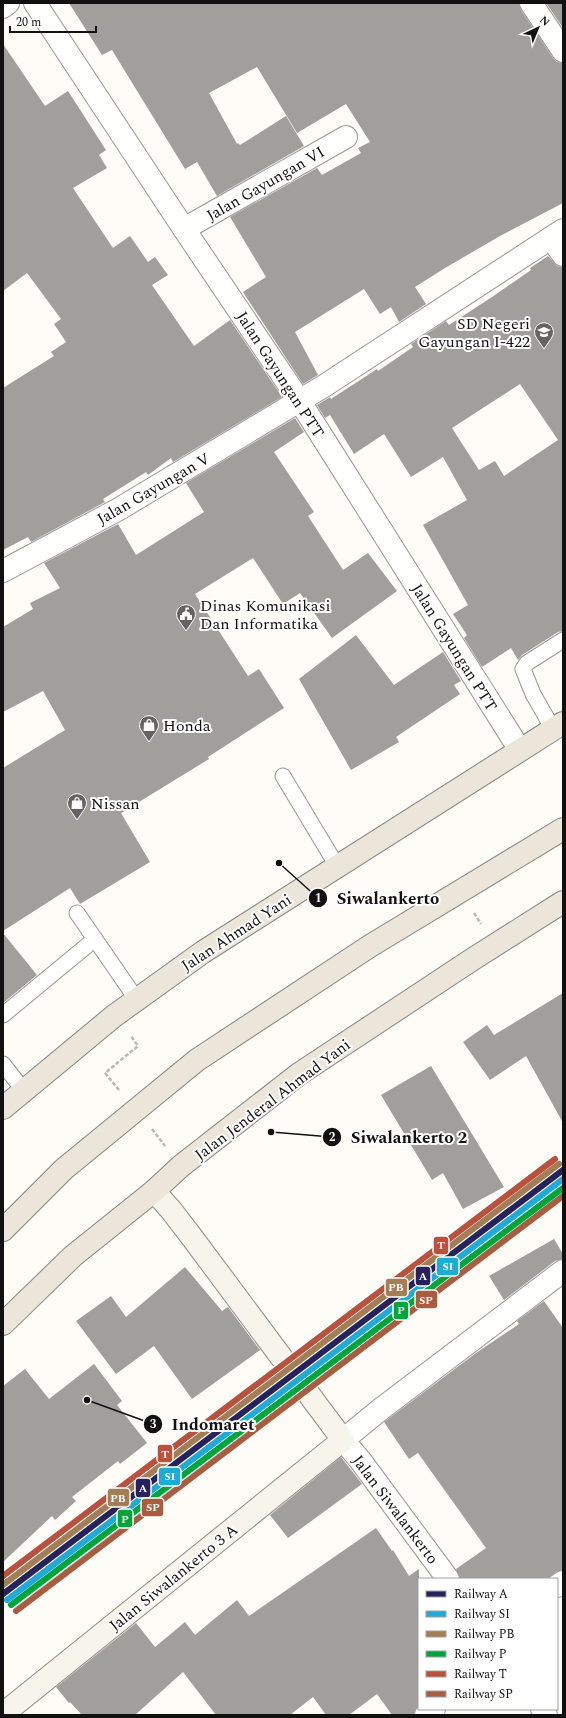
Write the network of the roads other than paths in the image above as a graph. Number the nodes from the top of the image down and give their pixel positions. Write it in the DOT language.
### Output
graph roads {
  1 [pos="8,3"];
  2 [pos="35,3"];
  3 [pos="531,3"];
  4 [pos="3,7"];
  5 [pos="563,51"];
  6 [pos="346,137"];
  7 [pos="184,229"];
  8 [pos="559,241"];
  9 [pos="300,400"];
  10 [pos="3,571"];
  11 [pos="563,640"];
  12 [pos="558,726"];
  13 [pos="520,750"];
  14 [pos="283,776"];
  15 [pos="563,829"];
  16 [pos="337,866"];
  17 [pos="563,902"];
  18 [pos="77,913"];
  19 [pos="95,939"];
  20 [pos="137,1000"];
  21 [pos="3,1015"];
  22 [pos="3,1064"];
  23 [pos="24,1090"];
  24 [pos="3,1108"];
  25 [pos="154,1191"];
  26 [pos="3,1230"];
  27 [pos="563,1272"];
  28 [pos="3,1324"];
  29 [pos="343,1440"];
  30 [pos="447,1578"];
  31 [pos="3,1714"];
  1 -- 4 [label="street"];
  2 -- 7 [label="street, Jalan Gayungan PTT"];
  3 -- 5 [label="street"];
  6 -- 7 [label="street, Jalan Gayungan VI"];
  7 -- 9 [label="street, Jalan Gayungan PTT"];
  8 -- 9 [label="street, Jalan Gayungan V"];
  9 -- 10 [label="street, Jalan Gayungan V"];
  9 -- 13 [label="street, Jalan Gayungan PTT"];
  11 -- 12 [label="lane"];
  12 -- 13 [label="highway, Jalan Ahmad Yani"];
  13 -- 16 [label="highway, Jalan Ahmad Yani"];
  14 -- 16 [label="lane"];
  15 -- 26 [label="highway"];
  16 -- 20 [label="highway, Jalan Ahmad Yani"];
  17 -- 25 [label="highway, Jalan Jenderal Ahmad Yani"];
  18 -- 19 [label="lane"];
  19 -- 20 [label="lane"];
  19 -- 21 [label="lane"];
  20 -- 23 [label="highway, Jalan Ahmad Yani"];
  22 -- 23 [label="lane"];
  23 -- 24 [label="highway, Jalan Ahmad Yani"];
  25 -- 28 [label="highway, Jalan Jenderal Ahmad Yani"];
  25 -- 29 [label="main road"];
  27 -- 29 [label="street"];
  29 -- 30 [label="street, Jalan Siwalankerto"];
  29 -- 31 [label="main road, Jalan Siwalankerto 3 A"];
}
